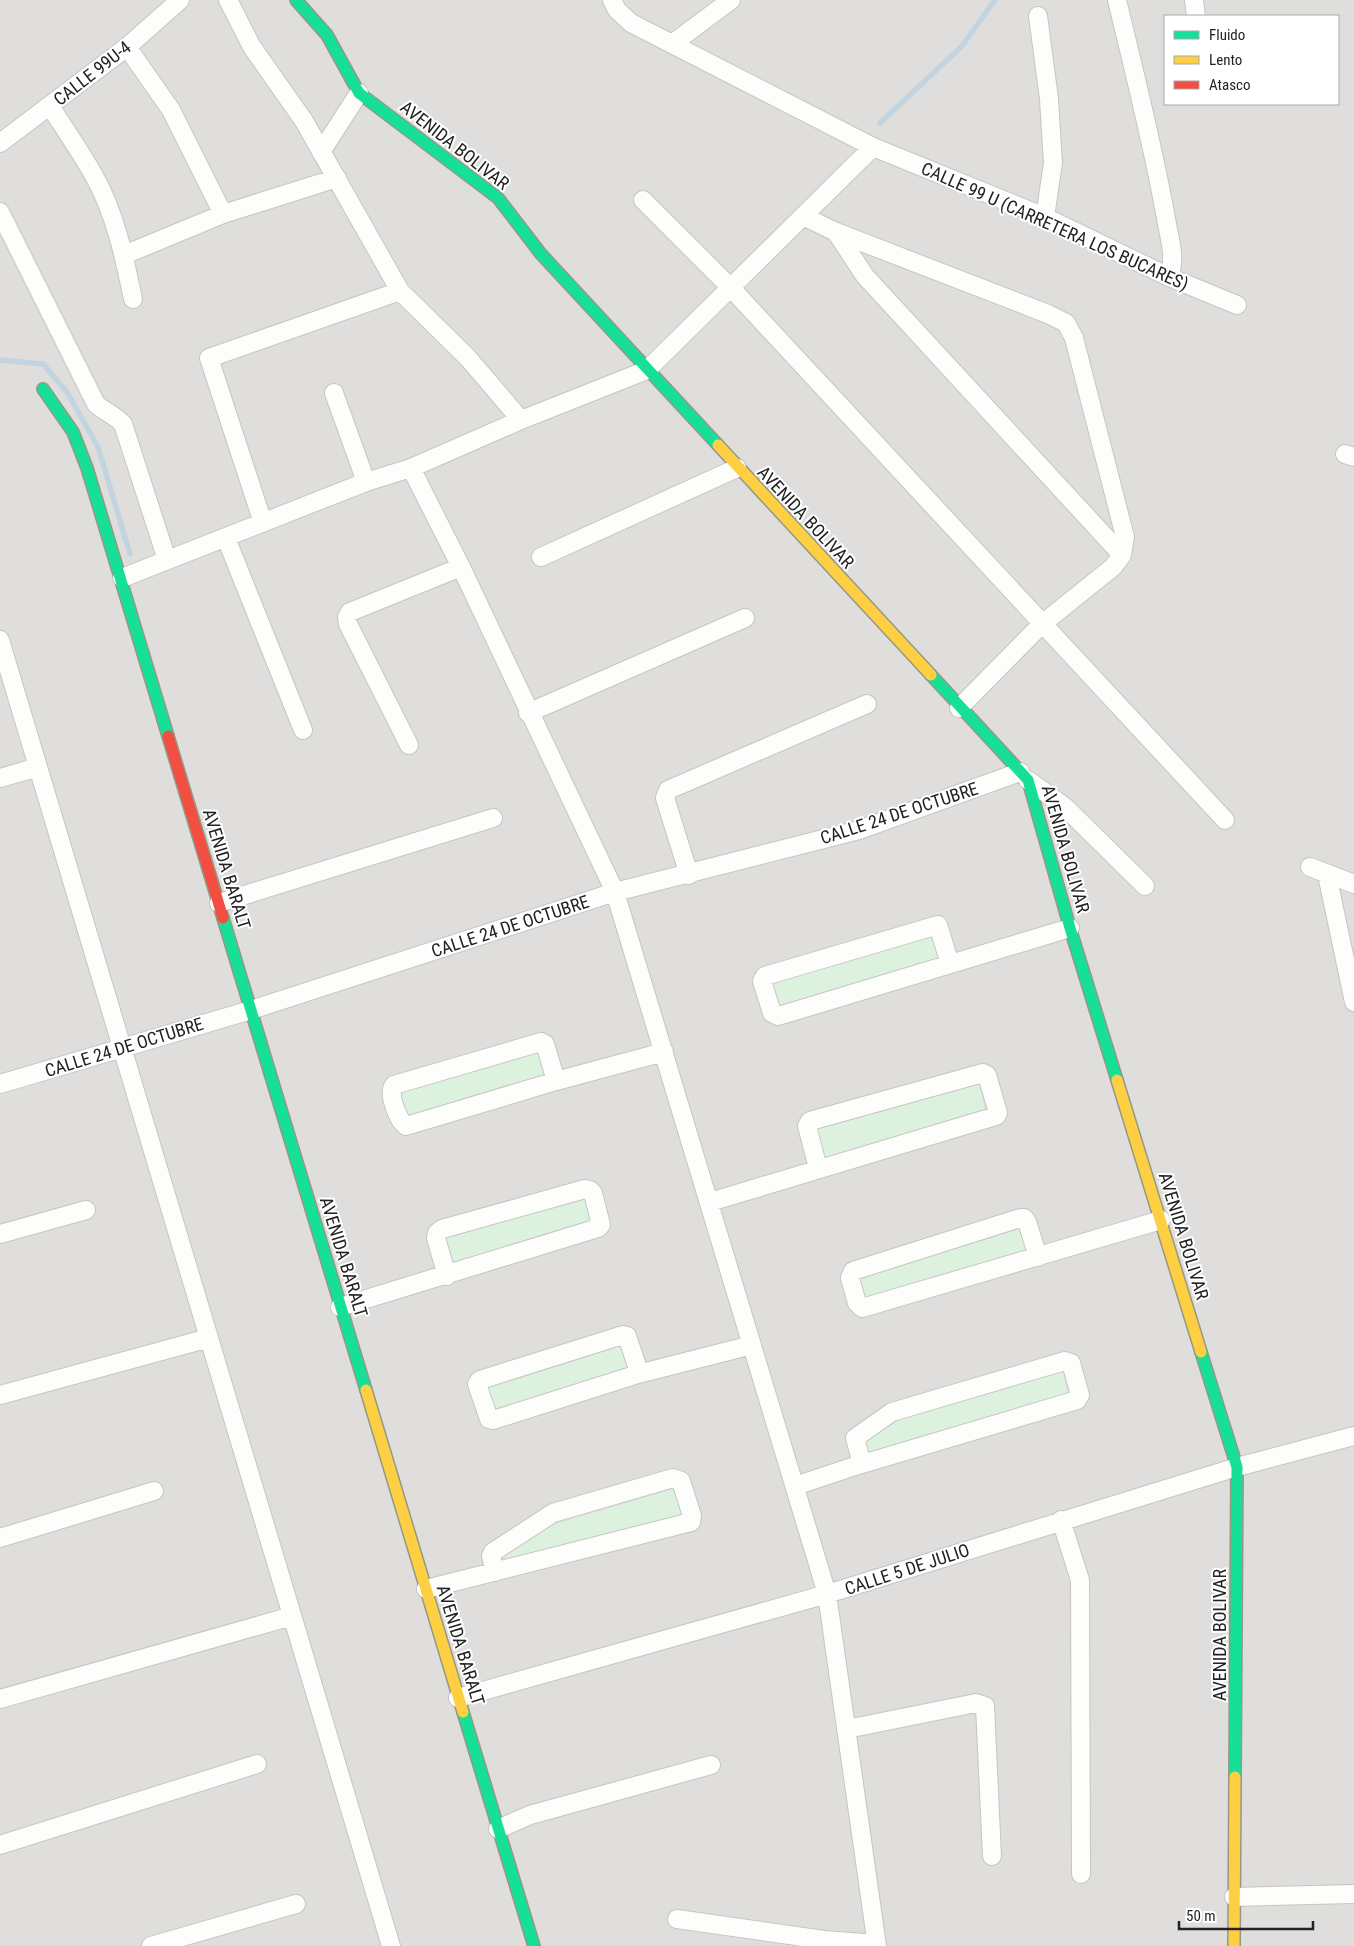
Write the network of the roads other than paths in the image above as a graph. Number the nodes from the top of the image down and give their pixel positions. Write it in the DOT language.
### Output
graph roads {
  1 [pos="180,0"];
  2 [pos="228,0"];
  3 [pos="296,0"];
  4 [pos="612,0"];
  5 [pos="731,0"];
  6 [pos="1117,0"];
  7 [pos="1194,0"];
  8 [pos="1196,15"];
  9 [pos="1038,16"];
  10 [pos="672,44"];
  11 [pos="127,47"];
  12 [pos="359,93"];
  13 [pos="50,106"];
  14 [pos="0,143"];
  15 [pos="874,147"];
  16 [pos="321,152"];
  17 [pos="336,178"];
  18 [pos="643,200"];
  19 [pos="0,212"];
  20 [pos="222,214"];
  21 [pos="803,216"];
  22 [pos="1045,217"];
  23 [pos="836,232"];
  24 [pos="124,255"];
  25 [pos="1169,277"];
  26 [pos="731,288"];
  27 [pos="400,291"];
  28 [pos="133,299"];
  29 [pos="1237,304"];
  30 [pos="647,370"];
  31 [pos="43,388"];
  32 [pos="334,393"];
  33 [pos="521,420"];
  34 [pos="411,468"];
  35 [pos="737,468"];
  36 [pos="366,482"];
  37 [pos="263,523"];
  38 [pos="226,538"];
  39 [pos="1122,555"];
  40 [pos="541,558"];
  41 [pos="167,560"];
  42 [pos="461,567"];
  43 [pos="122,578"];
  44 [pos="745,618"];
  45 [pos="1042,624"];
  46 [pos="0,640"];
  47 [pos="867,704"];
  48 [pos="959,708"];
  49 [pos="528,713"];
  50 [pos="303,730"];
  51 [pos="409,745"];
  52 [pos="38,767"];
  53 [pos="1024,776"];
  54 [pos="0,778"];
  55 [pos="494,818"];
  56 [pos="1225,820"];
  57 [pos="1310,867"];
  58 [pos="690,875"];
  59 [pos="1327,875"];
  60 [pos="1354,884"];
  61 [pos="1145,886"];
  62 [pos="615,892"];
  63 [pos="219,903"];
  64 [pos="1070,928"];
  65 [pos="950,964"];
  66 [pos="1354,1002"];
  67 [pos="251,1010"];
  68 [pos="123,1048"];
  69 [pos="664,1052"];
  70 [pos="556,1081"];
  71 [pos="0,1084"];
  72 [pos="818,1168"];
  73 [pos="710,1202"];
  74 [pos="86,1210"];
  75 [pos="1161,1220"];
  76 [pos="0,1234"];
  77 [pos="1038,1257"];
  78 [pos="447,1276"];
  79 [pos="340,1307"];
  80 [pos="209,1338"];
  81 [pos="752,1345"];
  82 [pos="638,1374"];
  83 [pos="0,1395"];
  84 [pos="1354,1436"];
  85 [pos="862,1464"];
  86 [pos="1238,1467"];
  87 [pos="795,1486"];
  88 [pos="154,1492"];
  89 [pos="1061,1520"];
  90 [pos="0,1538"];
  91 [pos="495,1572"];
  92 [pos="426,1589"];
  93 [pos="827,1594"];
  94 [pos="292,1616"];
  95 [pos="458,1698"];
  96 [pos="0,1699"];
  97 [pos="847,1729"];
  98 [pos="257,1764"];
  99 [pos="711,1765"];
  100 [pos="498,1829"];
  101 [pos="0,1845"];
  102 [pos="992,1856"];
  103 [pos="1081,1874"];
  104 [pos="1354,1894"];
  105 [pos="1234,1897"];
  106 [pos="296,1904"];
  107 [pos="677,1919"];
  108 [pos="877,1945"];
  109 [pos="151,1946"];
  110 [pos="391,1946"];
  111 [pos="534,1946"];
  112 [pos="1234,1946"];
  1 -- 11 [label="street, CALLE 99U-4"];
  2 -- 16 [label="street"];
  3 -- 12 [label="street, AVENIDA BOLIVAR"];
  4 -- 10 [label="street, CALLE 99 U (CARRETERA LOS BUCARES)"];
  5 -- 10 [label="street"];
  6 -- 25 [label="street"];
  7 -- 8 [label="street"];
  9 -- 22 [label="street"];
  10 -- 15 [label="street, CALLE 99 U (CARRETERA LOS BUCARES)"];
  11 -- 13 [label="street, CALLE 99U-4"];
  11 -- 20 [label="street"];
  12 -- 16 [label="street"];
  12 -- 30 [label="street, AVENIDA BOLIVAR"];
  13 -- 14 [label="street, CALLE 99U-4"];
  13 -- 24 [label="street"];
  15 -- 21 [label="street"];
  15 -- 22 [label="street, CALLE 99 U (CARRETERA LOS BUCARES)"];
  16 -- 17 [label="street"];
  17 -- 20 [label="street"];
  17 -- 27 [label="street"];
  18 -- 26 [label="street"];
  19 -- 41 [label="street"];
  20 -- 24 [label="street"];
  21 -- 23 [label="street"];
  21 -- 26 [label="street"];
  22 -- 25 [label="street, CALLE 99 U (CARRETERA LOS BUCARES)"];
  23 -- 39 [label="street"];
  23 -- 39 [label="street"];
  24 -- 28 [label="street"];
  25 -- 29 [label="street, CALLE 99 U (CARRETERA LOS BUCARES)"];
  26 -- 30 [label="street"];
  26 -- 45 [label="street"];
  27 -- 33 [label="street"];
  27 -- 37 [label="street"];
  30 -- 33 [label="street"];
  30 -- 35 [label="street, AVENIDA BOLIVAR"];
  31 -- 43 [label="street, AVENIDA BARALT"];
  32 -- 36 [label="street"];
  33 -- 34 [label="street"];
  34 -- 36 [label="street"];
  34 -- 42 [label="street"];
  35 -- 40 [label="street"];
  35 -- 48 [label="street, AVENIDA BOLIVAR"];
  36 -- 37 [label="street"];
  37 -- 38 [label="street"];
  38 -- 41 [label="street"];
  38 -- 50 [label="street"];
  39 -- 45 [label="street"];
  41 -- 43 [label="street"];
  42 -- 49 [label="street"];
  42 -- 51 [label="street"];
  43 -- 63 [label="street, AVENIDA BARALT"];
  44 -- 49 [label="street"];
  45 -- 48 [label="street"];
  45 -- 56 [label="street"];
  46 -- 52 [label="street"];
  47 -- 58 [label="street"];
  48 -- 53 [label="street, AVENIDA BOLIVAR"];
  49 -- 62 [label="street"];
  52 -- 54 [label="street"];
  52 -- 68 [label="street"];
  53 -- 58 [label="street, CALLE 24 DE OCTUBRE"];
  53 -- 61 [label="street"];
  53 -- 64 [label="street, AVENIDA BOLIVAR"];
  55 -- 63 [label="street"];
  57 -- 59 [label="street"];
  58 -- 62 [label="street, CALLE 24 DE OCTUBRE"];
  59 -- 60 [label="street"];
  59 -- 66 [label="street"];
  62 -- 67 [label="street, CALLE 24 DE OCTUBRE"];
  62 -- 69 [label="street"];
  63 -- 67 [label="street, AVENIDA BARALT"];
  64 -- 65 [label="street"];
  64 -- 75 [label="street, AVENIDA BOLIVAR"];
  65 -- 65 [label="street"];
  67 -- 68 [label="street, CALLE 24 DE OCTUBRE"];
  67 -- 79 [label="street, AVENIDA BARALT"];
  68 -- 71 [label="street, CALLE 24 DE OCTUBRE"];
  68 -- 80 [label="street"];
  69 -- 70 [label="street"];
  69 -- 73 [label="street"];
  70 -- 70 [label="street"];
  72 -- 72 [label="street"];
  72 -- 73 [label="street"];
  73 -- 81 [label="street"];
  74 -- 76 [label="street"];
  75 -- 77 [label="street"];
  75 -- 86 [label="street, AVENIDA BOLIVAR"];
  77 -- 77 [label="street"];
  78 -- 78 [label="street"];
  78 -- 79 [label="street"];
  79 -- 92 [label="street, AVENIDA BARALT"];
  80 -- 83 [label="street"];
  80 -- 94 [label="street"];
  81 -- 82 [label="street"];
  81 -- 87 [label="street"];
  82 -- 82 [label="street"];
  84 -- 86 [label="street, CALLE 5 DE JULIO"];
  85 -- 85 [label="street"];
  85 -- 87 [label="street"];
  86 -- 89 [label="street, CALLE 5 DE JULIO"];
  86 -- 105 [label="street, AVENIDA BOLIVAR"];
  87 -- 93 [label="street"];
  88 -- 90 [label="street"];
  89 -- 93 [label="street, CALLE 5 DE JULIO"];
  89 -- 103 [label="street"];
  91 -- 91 [label="street"];
  91 -- 92 [label="street"];
  92 -- 95 [label="street, AVENIDA BARALT"];
  93 -- 95 [label="street, CALLE 5 DE JULIO"];
  93 -- 97 [label="street"];
  94 -- 96 [label="street"];
  94 -- 110 [label="street"];
  95 -- 100 [label="street, AVENIDA BARALT"];
  97 -- 102 [label="street"];
  97 -- 108 [label="street"];
  98 -- 101 [label="street"];
  99 -- 100 [label="street"];
  100 -- 111 [label="street, AVENIDA BARALT"];
  104 -- 105 [label="street"];
  105 -- 112 [label="street, AVENIDA BOLIVAR"];
  106 -- 109 [label="street"];
  107 -- 108 [label="street"];
}
